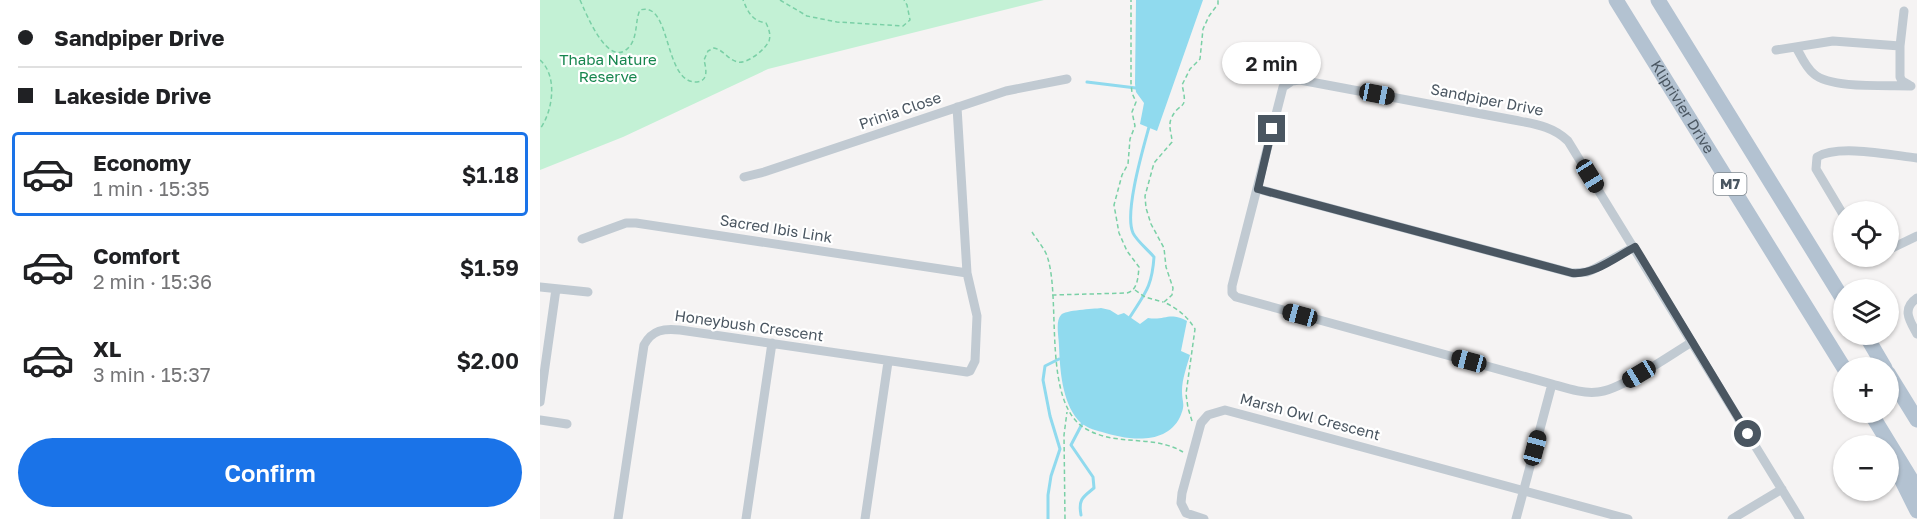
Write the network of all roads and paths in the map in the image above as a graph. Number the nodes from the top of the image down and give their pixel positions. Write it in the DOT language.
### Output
graph roads {
  1 [pos="580,0"];
  2 [pos="743,0"];
  3 [pos="780,0"];
  4 [pos="904,0"];
  5 [pos="1131,0"];
  6 [pos="1218,0"];
  7 [pos="1616,0"];
  8 [pos="1658,0"];
  9 [pos="1904,11"];
  10 [pos="1900,46"];
  11 [pos="1796,47"];
  12 [pos="1776,50"];
  13 [pos="540,60"];
  14 [pos="1067,79"];
  15 [pos="1914,86"];
  16 [pos="957,107"];
  17 [pos="540,129"];
  18 [pos="1917,158"];
  19 [pos="744,177"];
  20 [pos="1258,189"];
  21 [pos="1835,201"];
  22 [pos="1032,232"];
  23 [pos="1917,236"];
  24 [pos="582,239"];
  25 [pos="1899,245"];
  26 [pos="1635,247"];
  27 [pos="967,273"];
  28 [pos="1833,282"];
  29 [pos="540,287"];
  30 [pos="556,289"];
  31 [pos="1135,289"];
  32 [pos="588,292"];
  33 [pos="1052,295"];
  34 [pos="1917,298"];
  35 [pos="1164,302"];
  36 [pos="1917,334"];
  37 [pos="1692,342"];
  38 [pos="772,343"];
  39 [pos="544,351"];
  40 [pos="1837,357"];
  41 [pos="888,362"];
  42 [pos="1552,384"];
  43 [pos="1899,389"];
  44 [pos="1901,392"];
  45 [pos="540,402"];
  46 [pos="1067,411"];
  47 [pos="1917,413"];
  48 [pos="540,420"];
  49 [pos="1917,420"];
  50 [pos="567,424"];
  51 [pos="1198,432"];
  52 [pos="1191,457"];
  53 [pos="1899,460"];
  54 [pos="1899,476"];
  55 [pos="1782,489"];
  56 [pos="1917,489"];
  57 [pos="1524,491"];
  58 [pos="1917,511"];
  59 [pos="618,519"];
  60 [pos="746,519"];
  61 [pos="865,519"];
  62 [pos="1065,519"];
  63 [pos="1204,519"];
  64 [pos="1516,519"];
  65 [pos="1628,519"];
  66 [pos="1732,519"];
  67 [pos="1800,519"];
  1 -- 2 [label="path"];
  3 -- 4 [label="path"];
  5 -- 31 [label="path"];
  6 -- 35 [label="path"];
  7 -- 40 [label="main road, Kliprivier Drive / M7"];
  8 -- 28 [label="main road, M7"];
  9 -- 10 [label="street"];
  10 -- 11 [label="street"];
  10 -- 15 [label="street"];
  11 -- 12 [label="street"];
  11 -- 15 [label="street"];
  13 -- 17 [label="path"];
  14 -- 16 [label="street, Prinia Close"];
  16 -- 19 [label="street, Prinia Close"];
  16 -- 27 [label="street"];
  18 -- 21 [label="street"];
  20 -- 26 [label="street"];
  20 -- 26 [label="street, Sandpiper Drive"];
  20 -- 42 [label="street"];
  22 -- 33 [label="path"];
  23 -- 25 [label="street"];
  24 -- 27 [label="street, Sacred Ibis Link"];
  26 -- 37 [label="street, Sandpiper Drive"];
  27 -- 41 [label="street, Honeybush Crescent"];
  29 -- 30 [label="street"];
  30 -- 32 [label="street"];
  30 -- 39 [label="street"];
  31 -- 33 [label="path"];
  31 -- 35 [label="path"];
  33 -- 46 [label="path"];
  34 -- 36 [label="street"];
  35 -- 51 [label="path"];
  37 -- 42 [label="street"];
  37 -- 55 [label="street, Sandpiper Drive"];
  38 -- 41 [label="street, Honeybush Crescent"];
  38 -- 59 [label="street, Honeybush Crescent"];
  38 -- 60 [label="street"];
  39 -- 45 [label="street"];
  41 -- 61 [label="street"];
  42 -- 57 [label="street"];
  43 -- 44 [label="main road"];
  44 -- 47 [label="main road"];
  44 -- 49 [label="main road"];
  46 -- 52 [label="path"];
  46 -- 62 [label="path"];
  48 -- 50 [label="street"];
  51 -- 52 [label="street, Marsh Owl Crescent"];
  51 -- 57 [label="street, Marsh Owl Crescent"];
  52 -- 63 [label="street, Marsh Owl Crescent"];
  53 -- 56 [label="main road"];
  54 -- 58 [label="main road"];
  55 -- 66 [label="street"];
  55 -- 67 [label="street, Sandpiper Drive"];
  57 -- 64 [label="street"];
  57 -- 65 [label="street, Marsh Owl Crescent"];
}
